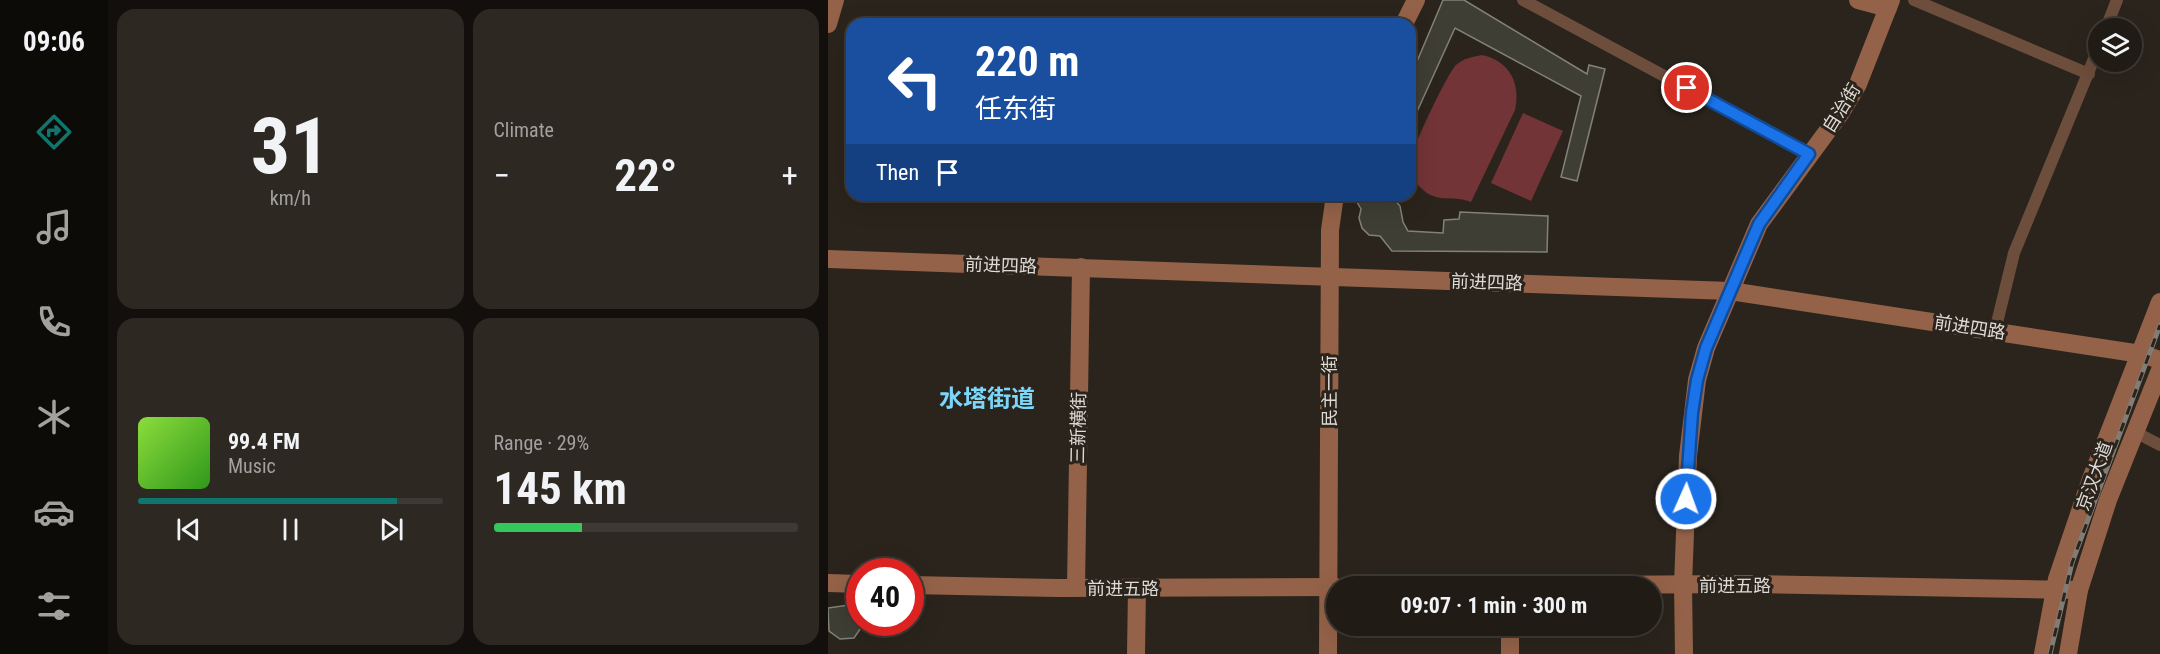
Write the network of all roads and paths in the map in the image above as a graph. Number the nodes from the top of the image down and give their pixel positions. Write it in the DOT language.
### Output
graph roads {
  1 [pos="835,0"];
  2 [pos="1416,0"];
  3 [pos="1523,0"];
  4 [pos="1858,0"];
  5 [pos="1914,0"];
  6 [pos="2117,0"];
  7 [pos="1890,4"];
  8 [pos="1407,18"];
  9 [pos="2110,18"];
  10 [pos="828,24"];
  11 [pos="2089,74"];
  12 [pos="1809,154"];
  13 [pos="1334,201"];
  14 [pos="828,259"];
  15 [pos="1081,267"];
  16 [pos="1330,277"];
  17 [pos="1730,291"];
  18 [pos="2160,302"];
  19 [pos="1995,331"];
  20 [pos="2141,354"];
  21 [pos="2160,360"];
  22 [pos="2160,370"];
  23 [pos="2135,432"];
  24 [pos="2160,445"];
  25 [pos="1332,576"];
  26 [pos="828,583"];
  27 [pos="846,584"];
  28 [pos="924,585"];
  29 [pos="1662,585"];
  30 [pos="1683,585"];
  31 [pos="1326,587"];
  32 [pos="1076,588"];
  33 [pos="1137,588"];
  34 [pos="2055,590"];
  35 [pos="2079,590"];
  36 [pos="1329,636"];
  37 [pos="1510,636"];
  38 [pos="1136,654"];
  39 [pos="1328,654"];
  40 [pos="1510,654"];
  41 [pos="1684,654"];
  42 [pos="2043,654"];
  43 [pos="2068,654"];
  1 -- 10 [label="street"];
  2 -- 8 [label="street"];
  3 -- 12 [label="street"];
  4 -- 7 [label="street"];
  5 -- 11 [label="street"];
  6 -- 9 [label="street"];
  7 -- 12 [label="street, 自治街"];
  11 -- 19 [label="street"];
  12 -- 17 [label="street, 自治街"];
  13 -- 16 [label="street, 民主一街"];
  14 -- 15 [label="street, 前进四路"];
  15 -- 16 [label="street, 前进四路"];
  15 -- 32 [label="street, 三新横街"];
  16 -- 17 [label="street, 前进四路"];
  16 -- 25 [label="street, 民主一街"];
  17 -- 19 [label="street, 前进四路"];
  17 -- 30 [label="street, 自治街"];
  18 -- 20 [label="street, 京汉大道"];
  19 -- 20 [label="street, 前进四路"];
  20 -- 21 [label="street, 前进四路"];
  20 -- 34 [label="street, 京汉大道"];
  22 -- 23 [label="street, 京汉大道"];
  23 -- 24 [label="street"];
  23 -- 35 [label="street, 京汉大道"];
  26 -- 27 [label="street"];
  28 -- 32 [label="street, 前进五路"];
  29 -- 30 [label="street, 前进五路"];
  30 -- 34 [label="street, 前进五路"];
  30 -- 41 [label="street, 自治街"];
  31 -- 33 [label="street, 前进五路"];
  32 -- 33 [label="street, 前进五路"];
  33 -- 38 [label="street"];
  34 -- 35 [label="street, 前进五路"];
  34 -- 42 [label="street, 京汉大道"];
  35 -- 43 [label="street, 京汉大道"];
  36 -- 39 [label="street, 民主一街"];
  37 -- 40 [label="street"];
}
